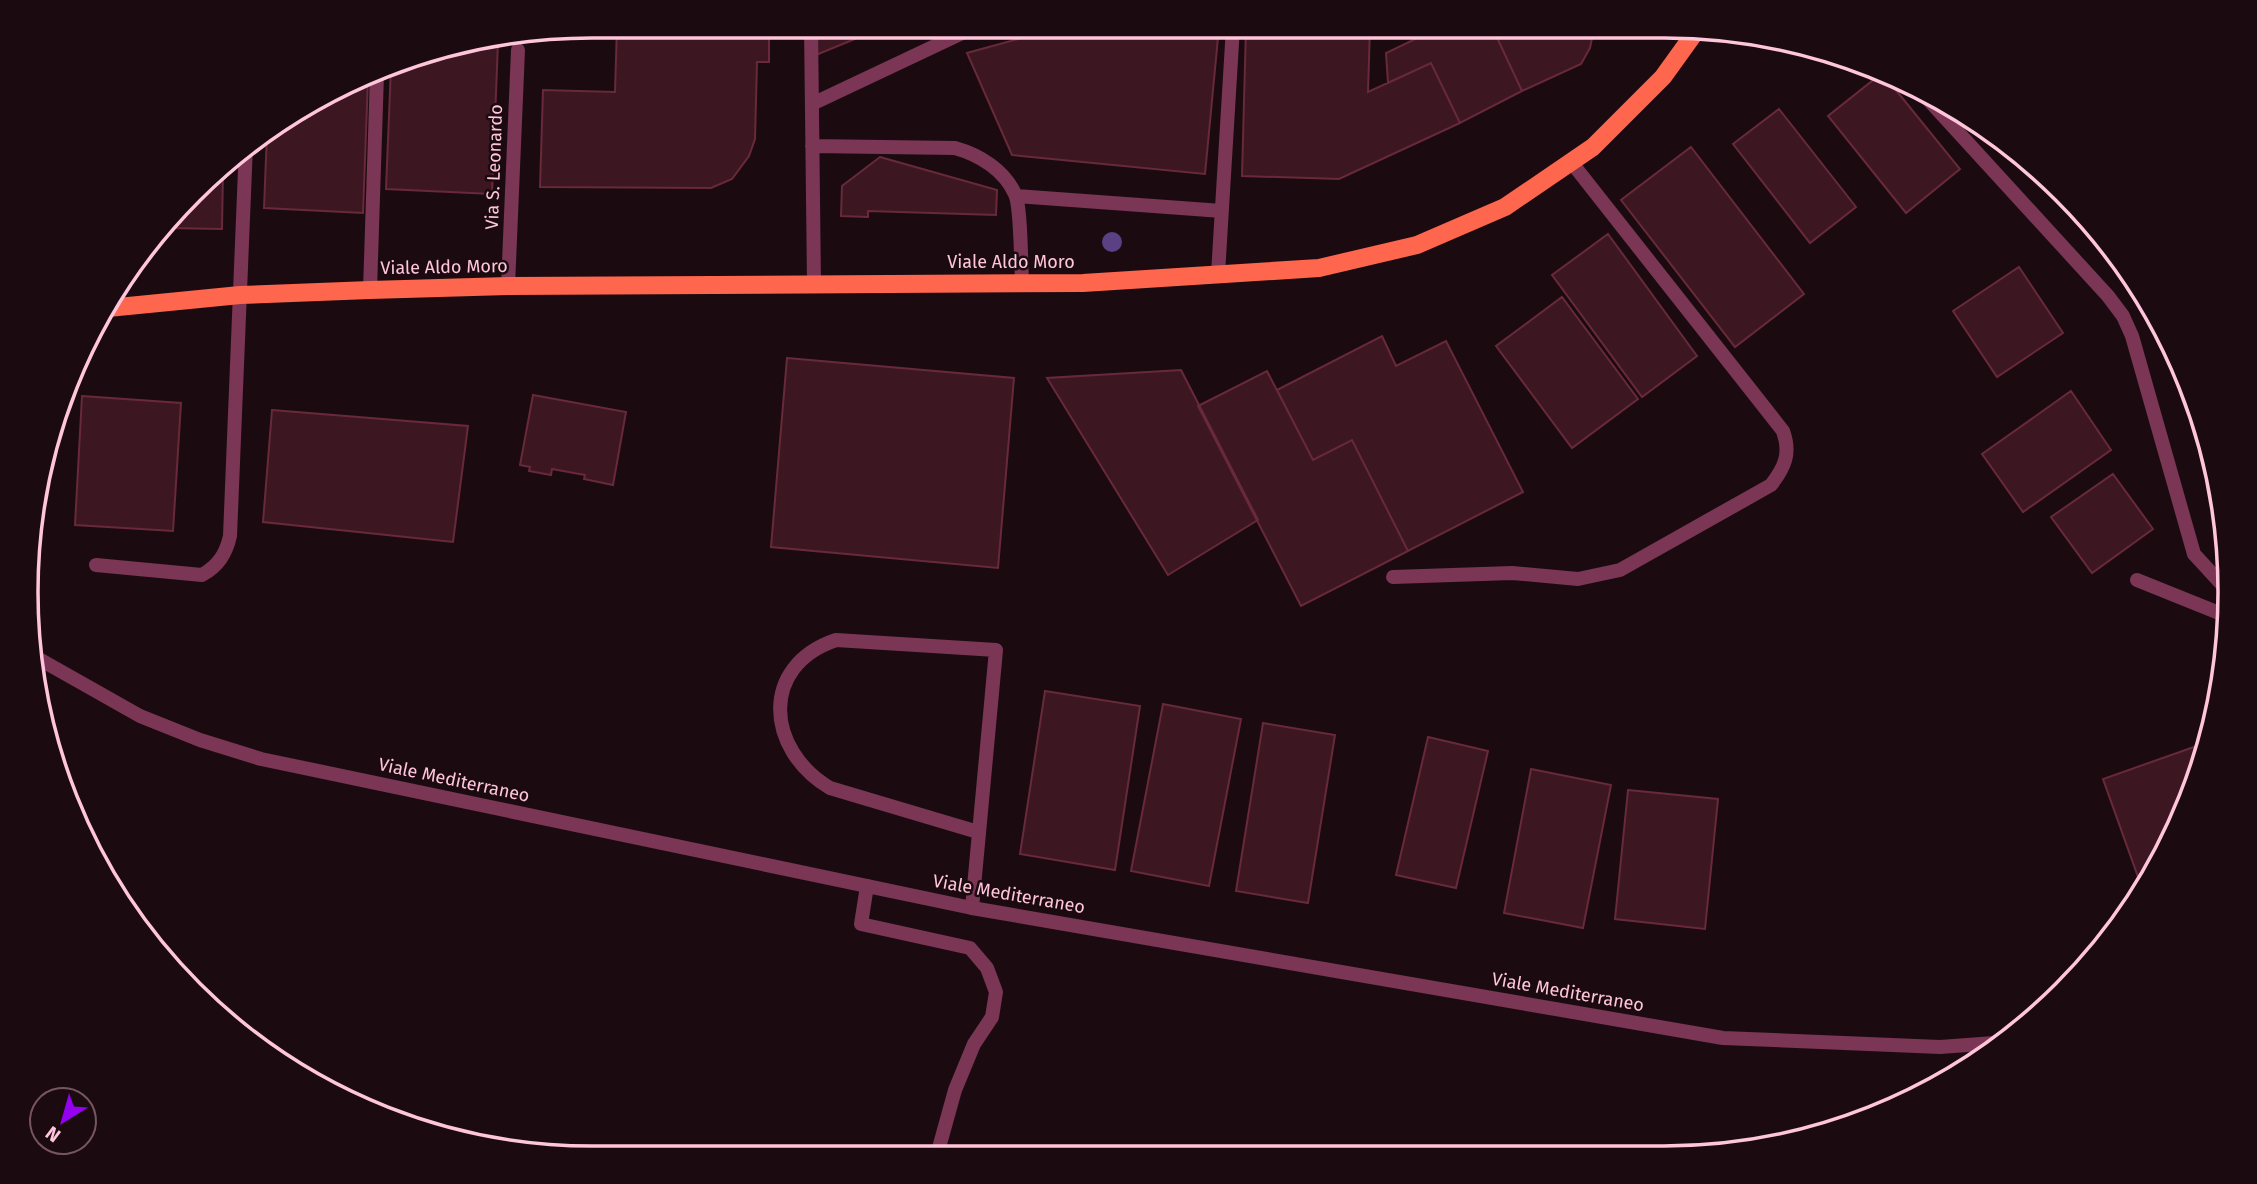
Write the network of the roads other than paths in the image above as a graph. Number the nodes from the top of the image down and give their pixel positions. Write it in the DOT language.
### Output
graph roads {
  1 [pos="811,38"];
  2 [pos="952,38"];
  3 [pos="1232,38"];
  4 [pos="1690,39"];
  5 [pos="518,50"];
  6 [pos="377,82"];
  7 [pos="812,104"];
  8 [pos="1939,111"];
  9 [pos="812,146"];
  10 [pos="245,161"];
  11 [pos="1572,163"];
  12 [pos="1016,196"];
  13 [pos="1222,211"];
  14 [pos="1218,274"];
  15 [pos="1023,282"];
  16 [pos="814,284"];
  17 [pos="508,286"];
  18 [pos="370,290"];
  19 [pos="240,295"];
  20 [pos="121,302"];
  21 [pos="96,565"];
  22 [pos="1393,577"];
  23 [pos="2137,580"];
  24 [pos="2218,580"];
  25 [pos="2217,612"];
  26 [pos="43,661"];
  27 [pos="978,832"];
  28 [pos="867,886"];
  29 [pos="972,908"];
  30 [pos="1984,1044"];
  31 [pos="940,1146"];
  1 -- 7 [label="street"];
  2 -- 7 [label="street"];
  3 -- 13 [label="street"];
  4 -- 11 [label="main road, Viale Aldo Moro"];
  5 -- 17 [label="street, Via S. Leonardo"];
  6 -- 18 [label="street"];
  7 -- 9 [label="street"];
  8 -- 24 [label="street"];
  9 -- 12 [label="street"];
  9 -- 16 [label="street"];
  10 -- 19 [label="street"];
  11 -- 14 [label="main road, Viale Aldo Moro"];
  11 -- 22 [label="street"];
  12 -- 13 [label="street"];
  12 -- 15 [label="street"];
  13 -- 14 [label="street"];
  14 -- 15 [label="main road, Viale Aldo Moro"];
  15 -- 16 [label="main road, Viale Aldo Moro"];
  16 -- 17 [label="main road, Viale Aldo Moro"];
  17 -- 18 [label="main road, Viale Aldo Moro"];
  18 -- 19 [label="main road, Viale Aldo Moro"];
  19 -- 20 [label="main road, Viale Aldo Moro"];
  19 -- 21 [label="street"];
  23 -- 25 [label="street"];
  26 -- 28 [label="street, Viale Mediterraneo"];
  27 -- 27 [label="street"];
  27 -- 29 [label="street"];
  28 -- 29 [label="street, Viale Mediterraneo"];
  28 -- 31 [label="street"];
  29 -- 30 [label="street, Viale Mediterraneo"];
}
